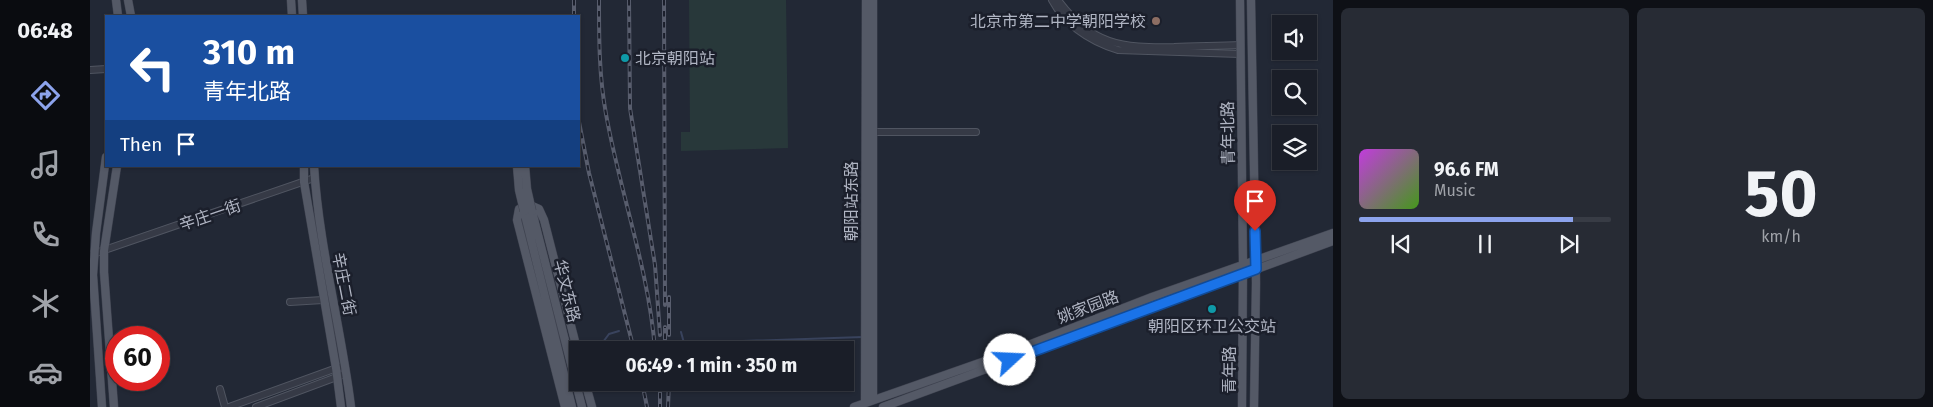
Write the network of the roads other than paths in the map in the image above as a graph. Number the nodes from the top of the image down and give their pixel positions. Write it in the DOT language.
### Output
graph roads {
  1 [pos="116,0"];
  2 [pos="128,0"];
  3 [pos="291,0"];
  4 [pos="302,0"];
  5 [pos="866,0"];
  6 [pos="873,0"];
  7 [pos="1052,0"];
  8 [pos="1058,0"];
  9 [pos="1240,0"];
  10 [pos="1251,0"];
  11 [pos="118,15"];
  12 [pos="130,15"];
  13 [pos="292,15"];
  14 [pos="303,15"];
  15 [pos="1240,45"];
  16 [pos="1240,54"];
  17 [pos="105,69"];
  18 [pos="90,70"];
  19 [pos="869,132"];
  20 [pos="976,132"];
  21 [pos="105,163"];
  22 [pos="117,167"];
  23 [pos="304,167"];
  24 [pos="314,167"];
  25 [pos="517,167"];
  26 [pos="525,167"];
  27 [pos="314,178"];
  28 [pos="304,182"];
  29 [pos="528,211"];
  30 [pos="1242,231"];
  31 [pos="1255,231"];
  32 [pos="1333,233"];
  33 [pos="1333,242"];
  34 [pos="104,251"];
  35 [pos="91,253"];
  36 [pos="1243,265"];
  37 [pos="1256,265"];
  38 [pos="1243,274"];
  39 [pos="323,300"];
  40 [pos="290,302"];
  41 [pos="575,341"];
  42 [pos="346,369"];
  43 [pos="336,372"];
  44 [pos="220,388"];
  45 [pos="588,391"];
  46 [pos="873,400"];
  47 [pos="865,403"];
  48 [pos="102,407"];
  49 [pos="114,407"];
  50 [pos="225,407"];
  51 [pos="229,407"];
  52 [pos="256,407"];
  53 [pos="341,407"];
  54 [pos="351,407"];
  55 [pos="565,407"];
  56 [pos="572,407"];
  57 [pos="582,407"];
  58 [pos="592,407"];
  59 [pos="854,407"];
  60 [pos="883,407"];
  61 [pos="1242,407"];
  62 [pos="1254,407"];
  1 -- 11 [label="main road"];
  2 -- 12 [label="main road"];
  3 -- 13 [label="main road"];
  4 -- 14 [label="main road"];
  5 -- 19 [label="main road, 朝阳站东路"];
  6 -- 19 [label="main road, 朝阳站东路"];
  7 -- 16 [label="street"];
  8 -- 15 [label="street"];
  9 -- 15 [label="main road, 青年北路"];
  10 -- 31 [label="main road, 青年北路"];
  15 -- 16 [label="main road, 青年北路"];
  16 -- 30 [label="main road, 青年北路"];
  17 -- 18 [label="street"];
  19 -- 20 [label="street"];
  19 -- 46 [label="main road, 朝阳站东路"];
  19 -- 47 [label="main road, 朝阳站东路"];
  21 -- 35 [label="main road"];
  22 -- 34 [label="main road"];
  23 -- 28 [label="main road, 辛庄二街"];
  24 -- 27 [label="main road, 辛庄二街"];
  25 -- 29 [label="main road, bridge"];
  26 -- 29 [label="main road, bridge"];
  27 -- 28 [label="street, 辛庄一街"];
  27 -- 42 [label="main road, 辛庄二街"];
  28 -- 34 [label="street, 辛庄一街"];
  28 -- 39 [label="main road, 辛庄二街"];
  29 -- 56 [label="main road, 华文东路"];
  29 -- 57 [label="main road, 华文东路"];
  30 -- 31 [label="main road"];
  30 -- 36 [label="main road, 青年北路"];
  31 -- 37 [label="main road, 青年北路"];
  32 -- 37 [label="main road, 姚家园路"];
  33 -- 37 [label="main road, 姚家园路"];
  34 -- 35 [label="street, 辛庄一街"];
  34 -- 49 [label="main road"];
  35 -- 48 [label="main road"];
  36 -- 37 [label="main road, 姚家园路"];
  36 -- 38 [label="main road, 青年路"];
  36 -- 46 [label="main road, 姚家园路"];
  37 -- 38 [label="main road, 姚家园路"];
  37 -- 62 [label="main road, 青年路"];
  38 -- 60 [label="main road, 姚家园路"];
  38 -- 61 [label="main road, 青年路"];
  39 -- 40 [label="street"];
  39 -- 43 [label="main road, 辛庄二街"];
  41 -- 55 [label="main road"];
  42 -- 43 [label="street"];
  42 -- 54 [label="main road, 辛庄二街"];
  43 -- 51 [label="street"];
  43 -- 52 [label="street"];
  43 -- 53 [label="main road, 辛庄二街"];
  44 -- 50 [label="street"];
  45 -- 58 [label="main road"];
  46 -- 47 [label="main road, 姚家园路"];
  47 -- 59 [label="main road, 姚家园路"];
}
